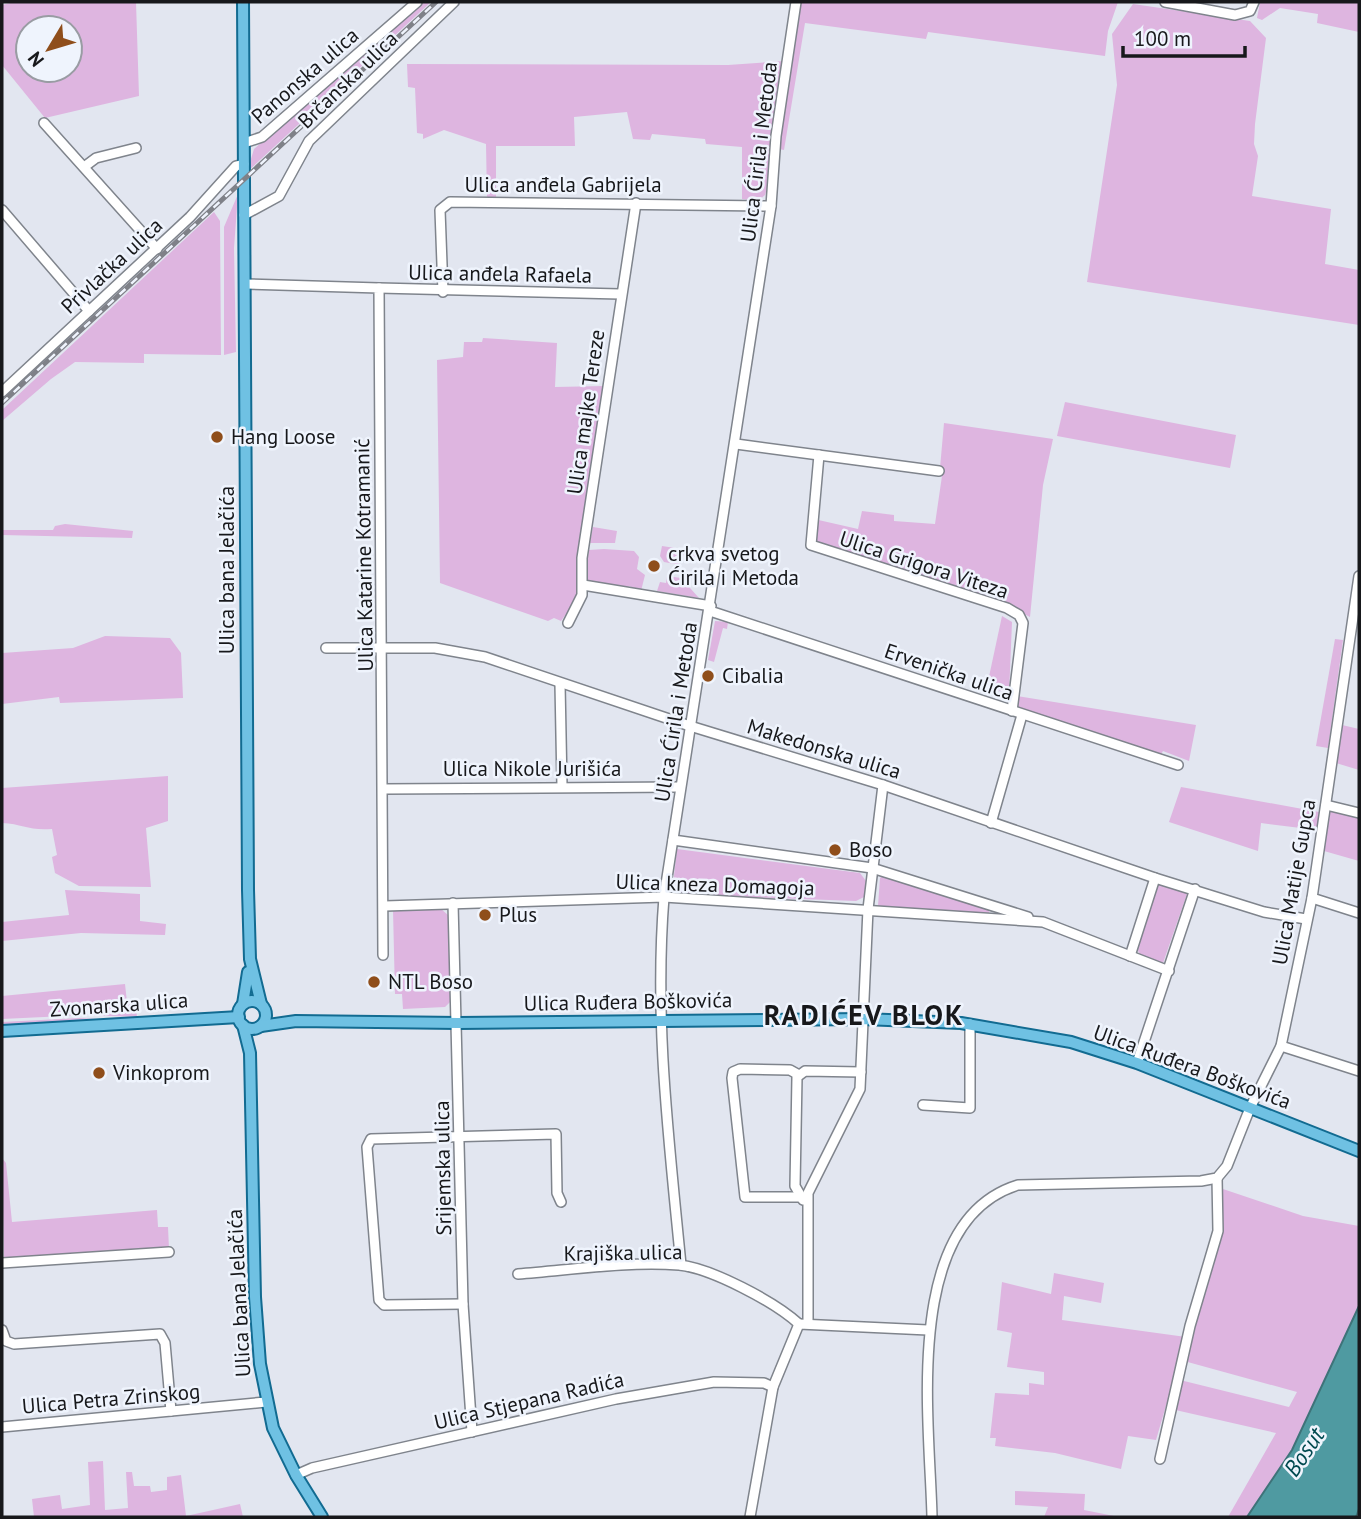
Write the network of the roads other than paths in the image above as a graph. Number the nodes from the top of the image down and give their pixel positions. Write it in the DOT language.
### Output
graph roads {
  1 [pos="243,2"];
  2 [pos="417,2"];
  3 [pos="454,2"];
  4 [pos="796,2"];
  5 [pos="1165,2"];
  6 [pos="1254,2"];
  7 [pos="44,123"];
  8 [pos="244,143"];
  9 [pos="136,148"];
  10 [pos="244,164"];
  11 [pos="84,167"];
  12 [pos="636,203"];
  13 [pos="772,206"];
  14 [pos="2,210"];
  15 [pos="244,215"];
  16 [pos="157,250"];
  17 [pos="245,284"];
  18 [pos="379,288"];
  19 [pos="443,292"];
  20 [pos="620,294"];
  21 [pos="89,311"];
  22 [pos="2,392"];
  23 [pos="736,444"];
  24 [pos="819,455"];
  25 [pos="939,471"];
  26 [pos="1359,576"];
  27 [pos="583,585"];
  28 [pos="710,608"];
  29 [pos="568,623"];
  30 [pos="383,647"];
  31 [pos="326,648"];
  32 [pos="560,684"];
  33 [pos="1012,711"];
  34 [pos="1022,715"];
  35 [pos="690,726"];
  36 [pos="1178,765"];
  37 [pos="883,785"];
  38 [pos="562,786"];
  39 [pos="680,787"];
  40 [pos="384,789"];
  41 [pos="1326,805"];
  42 [pos="1359,813"];
  43 [pos="991,823"];
  44 [pos="673,840"];
  45 [pos="872,868"];
  46 [pos="1155,878"];
  47 [pos="1195,890"];
  48 [pos="664,897"];
  49 [pos="1312,898"];
  50 [pos="453,904"];
  51 [pos="385,906"];
  52 [pos="868,909"];
  53 [pos="1359,914"];
  54 [pos="1306,919"];
  55 [pos="1043,922"];
  56 [pos="383,955"];
  57 [pos="1130,956"];
  58 [pos="250,959"];
  59 [pos="1169,971"];
  60 [pos="243,1004"];
  61 [pos="262,1005"];
  62 [pos="864,1019"];
  63 [pos="660,1020"];
  64 [pos="241,1021"];
  65 [pos="296,1021"];
  66 [pos="458,1023"];
  67 [pos="970,1024"];
  68 [pos="259,1027"];
  69 [pos="2,1031"];
  70 [pos="1281,1046"];
  71 [pos="250,1053"];
  72 [pos="1137,1063"];
  73 [pos="1359,1071"];
  74 [pos="862,1072"];
  75 [pos="799,1075"];
  76 [pos="923,1105"];
  77 [pos="1250,1108"];
  78 [pos="460,1135"];
  79 [pos="1359,1150"];
  80 [pos="1217,1178"];
  81 [pos="803,1201"];
  82 [pos="561,1202"];
  83 [pos="169,1252"];
  84 [pos="2,1263"];
  85 [pos="681,1265"];
  86 [pos="518,1274"];
  87 [pos="463,1304"];
  88 [pos="803,1323"];
  89 [pos="2,1330"];
  90 [pos="928,1330"];
  91 [pos="773,1387"];
  92 [pos="266,1402"];
  93 [pos="171,1412"];
  94 [pos="2,1427"];
  95 [pos="472,1432"];
  96 [pos="1160,1459"];
  97 [pos="296,1475"];
  98 [pos="322,1517"];
  99 [pos="750,1517"];
  100 [pos="932,1517"];
  1 -- 8 [label="main road, Ulica bana Jelačića"];
  2 -- 8 [label="street, Panonska ulica"];
  3 -- 15 [label="street, Brčanska ulica"];
  4 -- 13 [label="street, Ulica Ćirila i Metoda"];
  5 -- 6 [label="street"];
  7 -- 11 [label="street"];
  8 -- 10 [label="main road, Ulica bana Jelačića"];
  9 -- 11 [label="street"];
  10 -- 15 [label="main road, Ulica bana Jelačića"];
  10 -- 16 [label="street, Privlačka ulica"];
  11 -- 16 [label="street"];
  12 -- 13 [label="street, Ulica anđela Gabrijela"];
  12 -- 19 [label="street, Ulica anđela Gabrijela"];
  12 -- 20 [label="street, Ulica majke Tereze"];
  13 -- 23 [label="street, Ulica Ćirila i Metoda"];
  14 -- 21 [label="street"];
  15 -- 17 [label="main road, Ulica bana Jelačića"];
  16 -- 21 [label="street, Privlačka ulica"];
  17 -- 18 [label="street"];
  17 -- 58 [label="main road, Ulica bana Jelačića"];
  18 -- 19 [label="street, Ulica anđela Rafaela"];
  18 -- 30 [label="street, Ulica Katarine Kotramanić"];
  19 -- 20 [label="street, Ulica anđela Rafaela"];
  20 -- 27 [label="street, Ulica majke Tereze"];
  21 -- 22 [label="street, Privlačka ulica"];
  23 -- 24 [label="street"];
  23 -- 28 [label="street, Ulica Ćirila i Metoda"];
  24 -- 25 [label="street"];
  24 -- 33 [label="street, Ulica Grigora Viteza"];
  26 -- 41 [label="street, Ulica Matije Gupca"];
  27 -- 28 [label="street, Ervenička ulica"];
  27 -- 29 [label="street, Ulica majke Tereze"];
  28 -- 33 [label="street, Ervenička ulica"];
  28 -- 35 [label="street, Ulica Ćirila i Metoda"];
  30 -- 31 [label="street, Makedonska ulica"];
  30 -- 32 [label="street, Makedonska ulica"];
  30 -- 40 [label="street, Ulica Katarine Kotramanić"];
  32 -- 35 [label="street, Makedonska ulica"];
  32 -- 38 [label="street"];
  33 -- 34 [label="street, Ervenička ulica"];
  34 -- 36 [label="street, Ervenička ulica"];
  34 -- 43 [label="street"];
  35 -- 37 [label="street, Makedonska ulica"];
  35 -- 39 [label="street, Ulica Ćirila i Metoda"];
  37 -- 43 [label="street, Makedonska ulica"];
  37 -- 45 [label="street"];
  38 -- 39 [label="street, Ulica Nikole Jurišića"];
  38 -- 40 [label="street, Ulica Nikole Jurišića"];
  39 -- 44 [label="street, Ulica Ćirila i Metoda"];
  40 -- 51 [label="street, Ulica Katarine Kotramanić"];
  41 -- 42 [label="street"];
  41 -- 49 [label="street, Ulica Matije Gupca"];
  43 -- 46 [label="street, Makedonska ulica"];
  44 -- 45 [label="street, Ulica kneza Domagoja"];
  44 -- 48 [label="street, Ulica Ćirila i Metoda"];
  45 -- 52 [label="street"];
  45 -- 55 [label="street, Ulica kneza Domagoja"];
  46 -- 47 [label="street, Makedonska ulica"];
  46 -- 57 [label="street"];
  47 -- 54 [label="street, Makedonska ulica"];
  47 -- 59 [label="street"];
  48 -- 50 [label="street, Ulica kneza Domagoja"];
  48 -- 52 [label="street, Ulica kneza Domagoja"];
  48 -- 63 [label="street, Ulica Ćirila i Metoda"];
  49 -- 53 [label="street"];
  49 -- 54 [label="street, Ulica Matije Gupca"];
  50 -- 51 [label="street, Ulica kneza Domagoja"];
  50 -- 66 [label="street, Srijemska ulica"];
  51 -- 56 [label="street, Ulica Katarine Kotramanić"];
  52 -- 55 [label="street, Ulica kneza Domagoja"];
  52 -- 62 [label="street"];
  54 -- 70 [label="street, Ulica Matije Gupca"];
  55 -- 57 [label="street, Ulica kneza Domagoja"];
  57 -- 59 [label="street, Ulica kneza Domagoja"];
  58 -- 60 [label="main road, Ulica bana Jelačića"];
  58 -- 61 [label="main road, Ulica bana Jelačića"];
  59 -- 72 [label="street"];
  60 -- 61 [label="main road"];
  60 -- 64 [label="main road, Ulica bana Jelačića"];
  61 -- 65 [label="main road, Ulica Ruđera Boškovića"];
  61 -- 68 [label="main road, Ulica bana Jelačića"];
  62 -- 63 [label="main road, Ulica Ruđera Boškovića"];
  62 -- 67 [label="main road, Ulica Ruđera Boškovića"];
  62 -- 74 [label="street"];
  63 -- 66 [label="main road, Ulica Ruđera Boškovića"];
  63 -- 85 [label="street, Ulica Ćirila i Metoda"];
  64 -- 68 [label="main road"];
  64 -- 69 [label="main road, Zvonarska ulica"];
  64 -- 71 [label="main road, Ulica bana Jelačića"];
  65 -- 66 [label="main road, Ulica Ruđera Boškovića"];
  65 -- 68 [label="main road, Ulica Ruđera Boškovića"];
  66 -- 78 [label="street, Srijemska ulica"];
  67 -- 72 [label="main road, Ulica Ruđera Boškovića"];
  67 -- 76 [label="street"];
  68 -- 71 [label="main road, Ulica bana Jelačića"];
  70 -- 73 [label="street"];
  70 -- 77 [label="street, Ulica Matije Gupca"];
  71 -- 92 [label="main road, Ulica bana Jelačića"];
  72 -- 77 [label="main road, Ulica Ruđera Boškovića"];
  74 -- 75 [label="street"];
  74 -- 81 [label="street"];
  75 -- 81 [label="street"];
  75 -- 81 [label="street"];
  77 -- 79 [label="main road, Ulica Ruđera Boškovića"];
  77 -- 80 [label="street, Ulica Matije Gupca"];
  78 -- 82 [label="street"];
  78 -- 87 [label="street, Srijemska ulica"];
  78 -- 87 [label="street"];
  80 -- 90 [label="street"];
  80 -- 96 [label="street"];
  81 -- 88 [label="street"];
  83 -- 84 [label="street"];
  85 -- 86 [label="street, Krajiška ulica"];
  85 -- 88 [label="street, Krajiška ulica"];
  87 -- 95 [label="street, Srijemska ulica"];
  88 -- 90 [label="street"];
  88 -- 91 [label="street"];
  89 -- 93 [label="street"];
  90 -- 100 [label="street"];
  91 -- 95 [label="street, Ulica Stjepana Radića"];
  91 -- 99 [label="street"];
  92 -- 93 [label="street, Ulica Petra Zrinskog"];
  92 -- 97 [label="main road, Ulica bana Jelačića"];
  93 -- 94 [label="street, Ulica Petra Zrinskog"];
  95 -- 97 [label="street, Ulica Stjepana Radića"];
  97 -- 98 [label="main road, Ulica bana Jelačića"];
}
